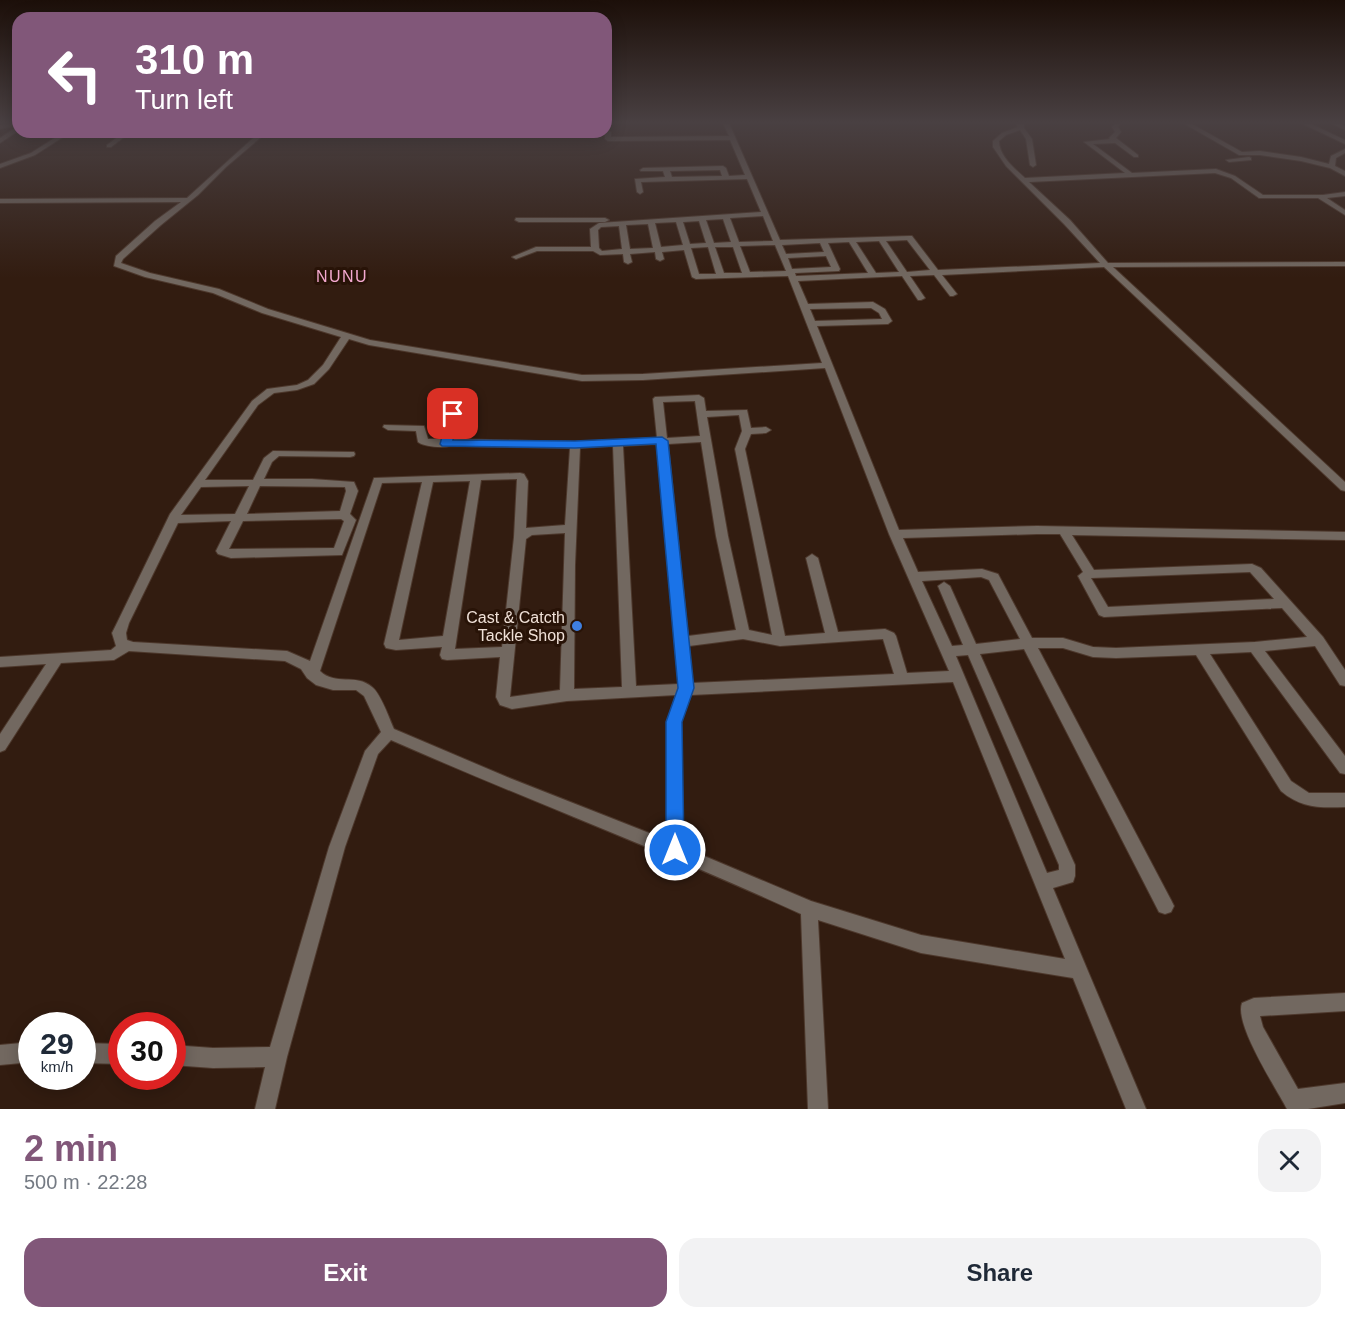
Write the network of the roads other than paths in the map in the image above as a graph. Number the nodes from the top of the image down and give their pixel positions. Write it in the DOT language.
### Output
graph roads {
  1 [pos="216,175"];
  2 [pos="666,175"];
  3 [pos="725,175"];
  4 [pos="1018,175"];
  5 [pos="1131,175"];
  6 [pos="1136,175"];
  7 [pos="1227,175"];
  8 [pos="750,177"];
  9 [pos="726,178"];
  10 [pos="666,180"];
  11 [pos="1023,180"];
  12 [pos="666,191"];
  13 [pos="640,192"];
  14 [pos="1345,194"];
  15 [pos="1321,196"];
  16 [pos="187,200"];
  17 [pos="0,201"];
  18 [pos="1335,207"];
  19 [pos="1345,207"];
  20 [pos="1345,213"];
  21 [pos="766,214"];
  22 [pos="726,217"];
  23 [pos="702,218"];
  24 [pos="519,220"];
  25 [pos="679,220"];
  26 [pos="651,222"];
  27 [pos="626,224"];
  28 [pos="881,239"];
  29 [pos="851,240"];
  30 [pos="823,241"];
  31 [pos="778,242"];
  32 [pos="736,244"];
  33 [pos="712,245"];
  34 [pos="687,247"];
  35 [pos="595,249"];
  36 [pos="658,250"];
  37 [pos="627,252"];
  38 [pos="829,254"];
  39 [pos="783,256"];
  40 [pos="516,257"];
  41 [pos="660,259"];
  42 [pos="628,262"];
  43 [pos="1345,264"];
  44 [pos="1106,266"];
  45 [pos="937,273"];
  46 [pos="791,274"];
  47 [pos="904,274"];
  48 [pos="747,275"];
  49 [pos="721,276"];
  50 [pos="874,276"];
  51 [pos="953,294"];
  52 [pos="921,298"];
  53 [pos="805,307"];
  54 [pos="810,324"];
  55 [pos="346,336"];
  56 [pos="829,365"];
  57 [pos="453,414"];
  58 [pos="702,414"];
  59 [pos="388,427"];
  60 [pos="766,430"];
  61 [pos="747,431"];
  62 [pos="706,439"];
  63 [pos="662,441"];
  64 [pos="618,442"];
  65 [pos="446,444"];
  66 [pos="575,445"];
  67 [pos="350,454"];
  68 [pos="476,477"];
  69 [pos="428,478"];
  70 [pos="196,484"];
  71 [pos="256,484"];
  72 [pos="1345,488"];
  73 [pos="344,515"];
  74 [pos="239,518"];
  75 [pos="174,519"];
  76 [pos="570,529"];
  77 [pos="1064,531"];
  78 [pos="895,534"];
  79 [pos="1345,536"];
  80 [pos="520,537"];
  81 [pos="812,558"];
  82 [pos="1091,574"];
  83 [pos="914,577"];
  84 [pos="944,586"];
  85 [pos="1286,603"];
  86 [pos="743,634"];
  87 [pos="833,637"];
  88 [pos="449,641"];
  89 [pos="780,641"];
  90 [pos="1318,641"];
  91 [pos="683,642"];
  92 [pos="1029,643"];
  93 [pos="126,646"];
  94 [pos="1255,647"];
  95 [pos="971,649"];
  96 [pos="1200,650"];
  97 [pos="508,652"];
  98 [pos="948,652"];
  99 [pos="57,659"];
  100 [pos="0,662"];
  101 [pos="312,675"];
  102 [pos="957,676"];
  103 [pos="902,679"];
  104 [pos="1345,681"];
  105 [pos="686,688"];
  106 [pos="629,691"];
  107 [pos="567,695"];
  108 [pos="389,732"];
  109 [pos="0,746"];
  110 [pos="1345,768"];
  111 [pos="1345,800"];
  112 [pos="675,850"];
  113 [pos="1042,883"];
  114 [pos="1165,906"];
  115 [pos="809,909"];
  116 [pos="1078,970"];
  117 [pos="1345,1002"];
  118 [pos="18,1053"];
  119 [pos="0,1055"];
  120 [pos="186,1056"];
  121 [pos="277,1057"];
  122 [pos="1345,1093"];
  123 [pos="1296,1105"];
  124 [pos="265,1109"];
  125 [pos="818,1109"];
  126 [pos="1136,1109"];
  1 -- 16 [label="street"];
  2 -- 10 [label="street"];
  3 -- 9 [label="street"];
  4 -- 11 [label="street"];
  5 -- 6 [label="street"];
  5 -- 11 [label="street"];
  7 -- 15 [label="street"];
  8 -- 9 [label="street"];
  8 -- 21 [label="street"];
  9 -- 10 [label="street"];
  10 -- 12 [label="street"];
  10 -- 13 [label="street"];
  11 -- 44 [label="street"];
  14 -- 15 [label="street"];
  15 -- 18 [label="street"];
  16 -- 17 [label="street"];
  16 -- 55 [label="street"];
  18 -- 19 [label="street"];
  18 -- 20 [label="street"];
  21 -- 22 [label="street"];
  21 -- 31 [label="street"];
  22 -- 23 [label="street"];
  22 -- 32 [label="street"];
  23 -- 25 [label="street"];
  23 -- 33 [label="street"];
  24 -- 27 [label="street"];
  25 -- 26 [label="street"];
  25 -- 34 [label="street"];
  26 -- 27 [label="street"];
  26 -- 36 [label="street"];
  27 -- 35 [label="street"];
  27 -- 37 [label="street"];
  28 -- 29 [label="street"];
  28 -- 45 [label="street"];
  28 -- 47 [label="street"];
  29 -- 30 [label="street"];
  29 -- 50 [label="street"];
  30 -- 31 [label="street"];
  30 -- 38 [label="street"];
  31 -- 32 [label="street"];
  31 -- 39 [label="street"];
  32 -- 33 [label="street"];
  32 -- 48 [label="street"];
  33 -- 34 [label="street"];
  33 -- 49 [label="street"];
  34 -- 36 [label="street"];
  34 -- 49 [label="street"];
  35 -- 37 [label="street"];
  35 -- 40 [label="street"];
  36 -- 37 [label="street"];
  36 -- 41 [label="street"];
  37 -- 42 [label="street"];
  38 -- 39 [label="street"];
  38 -- 46 [label="street"];
  39 -- 46 [label="street"];
  43 -- 44 [label="street"];
  44 -- 45 [label="street"];
  44 -- 72 [label="street"];
  45 -- 47 [label="street"];
  45 -- 51 [label="street"];
  46 -- 48 [label="street"];
  46 -- 50 [label="street"];
  46 -- 53 [label="street"];
  47 -- 50 [label="street"];
  47 -- 52 [label="street"];
  48 -- 49 [label="street"];
  53 -- 54 [label="street"];
  53 -- 54 [label="street"];
  54 -- 56 [label="street"];
  55 -- 56 [label="street"];
  55 -- 70 [label="street"];
  56 -- 78 [label="street"];
  57 -- 65 [label="street"];
  58 -- 61 [label="street"];
  58 -- 62 [label="street"];
  58 -- 63 [label="street"];
  59 -- 65 [label="street"];
  60 -- 61 [label="street"];
  61 -- 89 [label="street"];
  62 -- 63 [label="street"];
  62 -- 86 [label="street"];
  63 -- 64 [label="street"];
  63 -- 91 [label="street"];
  64 -- 66 [label="street"];
  64 -- 106 [label="street"];
  65 -- 66 [label="street"];
  66 -- 76 [label="street"];
  67 -- 71 [label="street"];
  68 -- 69 [label="street"];
  68 -- 80 [label="street"];
  68 -- 88 [label="street"];
  69 -- 88 [label="street"];
  69 -- 101 [label="street"];
  70 -- 71 [label="street"];
  70 -- 75 [label="street"];
  71 -- 73 [label="street"];
  71 -- 74 [label="street"];
  73 -- 74 [label="street"];
  73 -- 74 [label="street"];
  74 -- 75 [label="street"];
  75 -- 93 [label="street"];
  76 -- 80 [label="street"];
  76 -- 107 [label="street"];
  77 -- 78 [label="street"];
  77 -- 79 [label="street"];
  77 -- 82 [label="street"];
  78 -- 83 [label="street"];
  80 -- 97 [label="street"];
  81 -- 87 [label="street"];
  82 -- 85 [label="street"];
  82 -- 85 [label="street"];
  83 -- 92 [label="street"];
  83 -- 98 [label="street"];
  84 -- 95 [label="street"];
  85 -- 90 [label="street"];
  86 -- 89 [label="street"];
  86 -- 91 [label="street"];
  87 -- 89 [label="street"];
  87 -- 103 [label="street"];
  88 -- 97 [label="street"];
  90 -- 94 [label="street"];
  90 -- 104 [label="street"];
  91 -- 105 [label="street"];
  92 -- 95 [label="street"];
  92 -- 96 [label="street"];
  92 -- 114 [label="street"];
  93 -- 99 [label="street"];
  93 -- 101 [label="street"];
  94 -- 96 [label="street"];
  94 -- 110 [label="street"];
  95 -- 98 [label="street"];
  95 -- 113 [label="street"];
  96 -- 111 [label="street"];
  97 -- 107 [label="street"];
  98 -- 102 [label="street"];
  99 -- 100 [label="street"];
  99 -- 109 [label="street"];
  101 -- 108 [label="street"];
  102 -- 103 [label="street"];
  102 -- 113 [label="street"];
  103 -- 105 [label="street"];
  105 -- 106 [label="street"];
  105 -- 112 [label="street"];
  106 -- 107 [label="street"];
  108 -- 112 [label="street"];
  108 -- 121 [label="street"];
  112 -- 115 [label="street"];
  113 -- 116 [label="street"];
  115 -- 116 [label="street"];
  115 -- 125 [label="street"];
  116 -- 126 [label="street"];
  117 -- 123 [label="street"];
  118 -- 119 [label="street"];
  120 -- 121 [label="street"];
  121 -- 124 [label="street"];
  122 -- 123 [label="street"];
}
